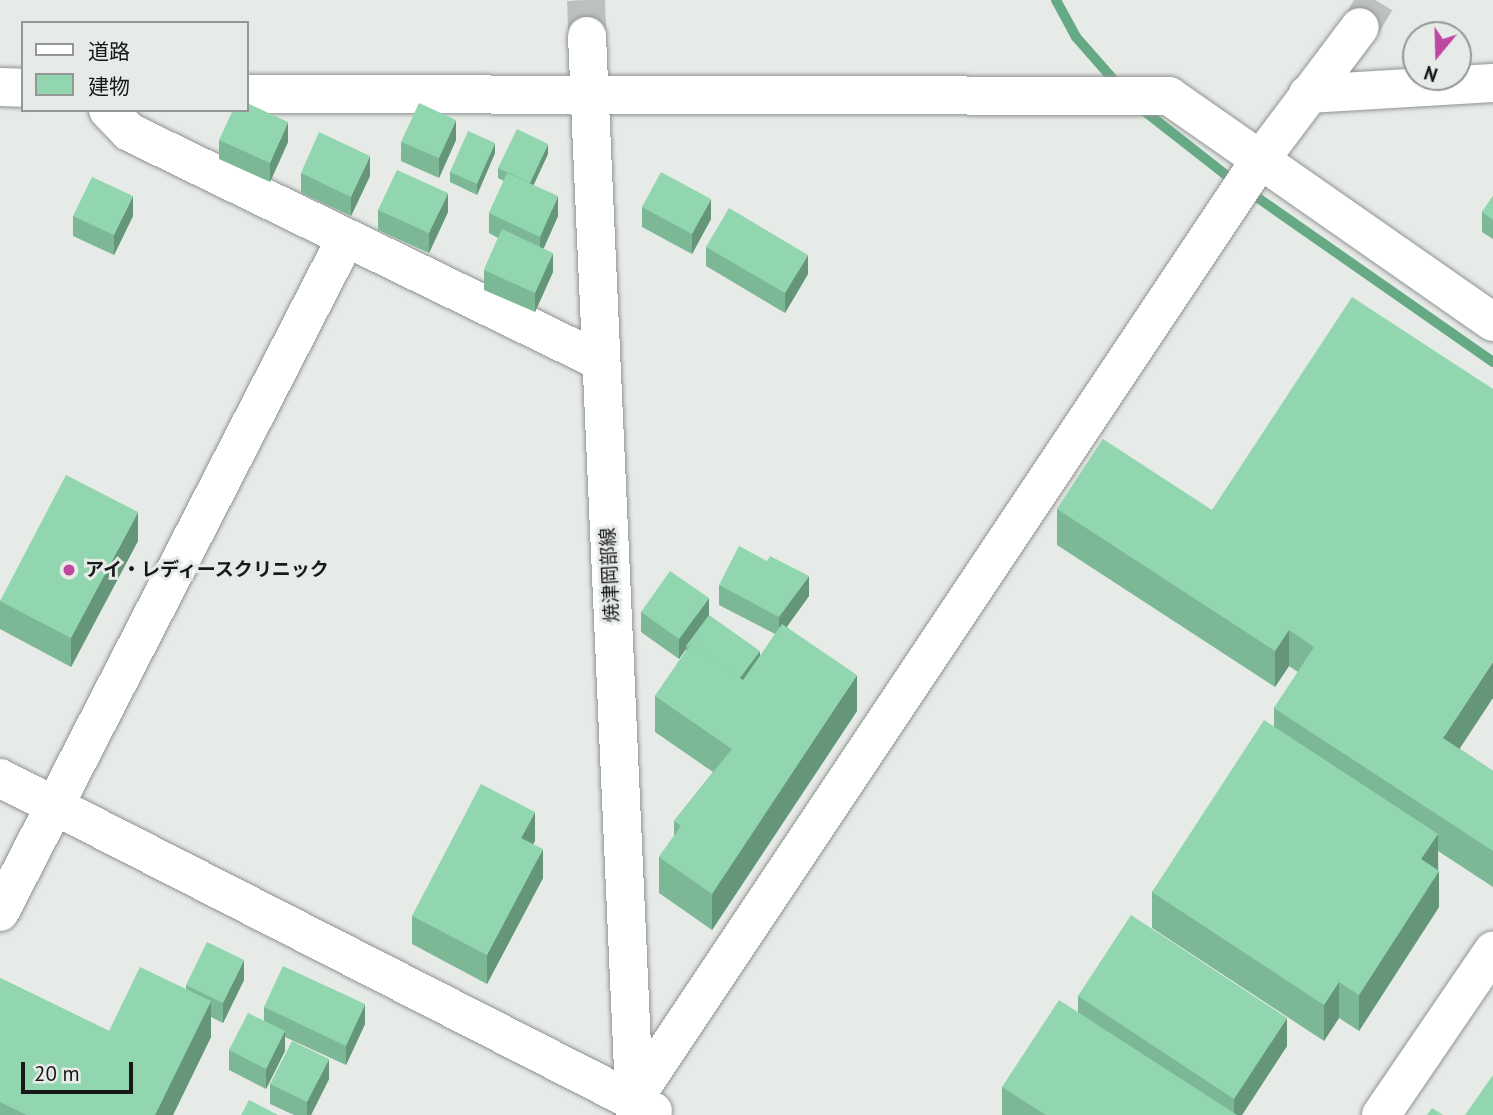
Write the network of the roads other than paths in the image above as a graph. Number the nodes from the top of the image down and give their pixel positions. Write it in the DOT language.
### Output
graph roads {
  1 [pos="1360,27"];
  2 [pos="587,36"];
  3 [pos="1493,83"];
  4 [pos="0,87"];
  5 [pos="21,88"];
  6 [pos="248,94"];
  7 [pos="1308,94"];
  8 [pos="587,95"];
  9 [pos="110,112"];
  10 [pos="1257,164"];
  11 [pos="346,238"];
  12 [pos="1493,322"];
  13 [pos="600,361"];
  14 [pos="0,778"];
  15 [pos="54,806"];
  16 [pos="0,912"];
  17 [pos="1493,951"];
  18 [pos="643,1110"];
  19 [pos="1381,1115"];
  1 -- 7 [label="street"];
  2 -- 8 [label="street, 焼津岡部線"];
  3 -- 7 [label="street"];
  4 -- 5 [label="street"];
  6 -- 8 [label="street"];
  7 -- 10 [label="street"];
  8 -- 10 [label="street"];
  8 -- 13 [label="street, 焼津岡部線"];
  9 -- 11 [label="street"];
  10 -- 12 [label="street"];
  10 -- 18 [label="street"];
  11 -- 13 [label="street"];
  11 -- 15 [label="street"];
  13 -- 18 [label="street, 焼津岡部線"];
  14 -- 15 [label="street"];
  15 -- 16 [label="street"];
  15 -- 18 [label="street"];
  17 -- 19 [label="street"];
}
